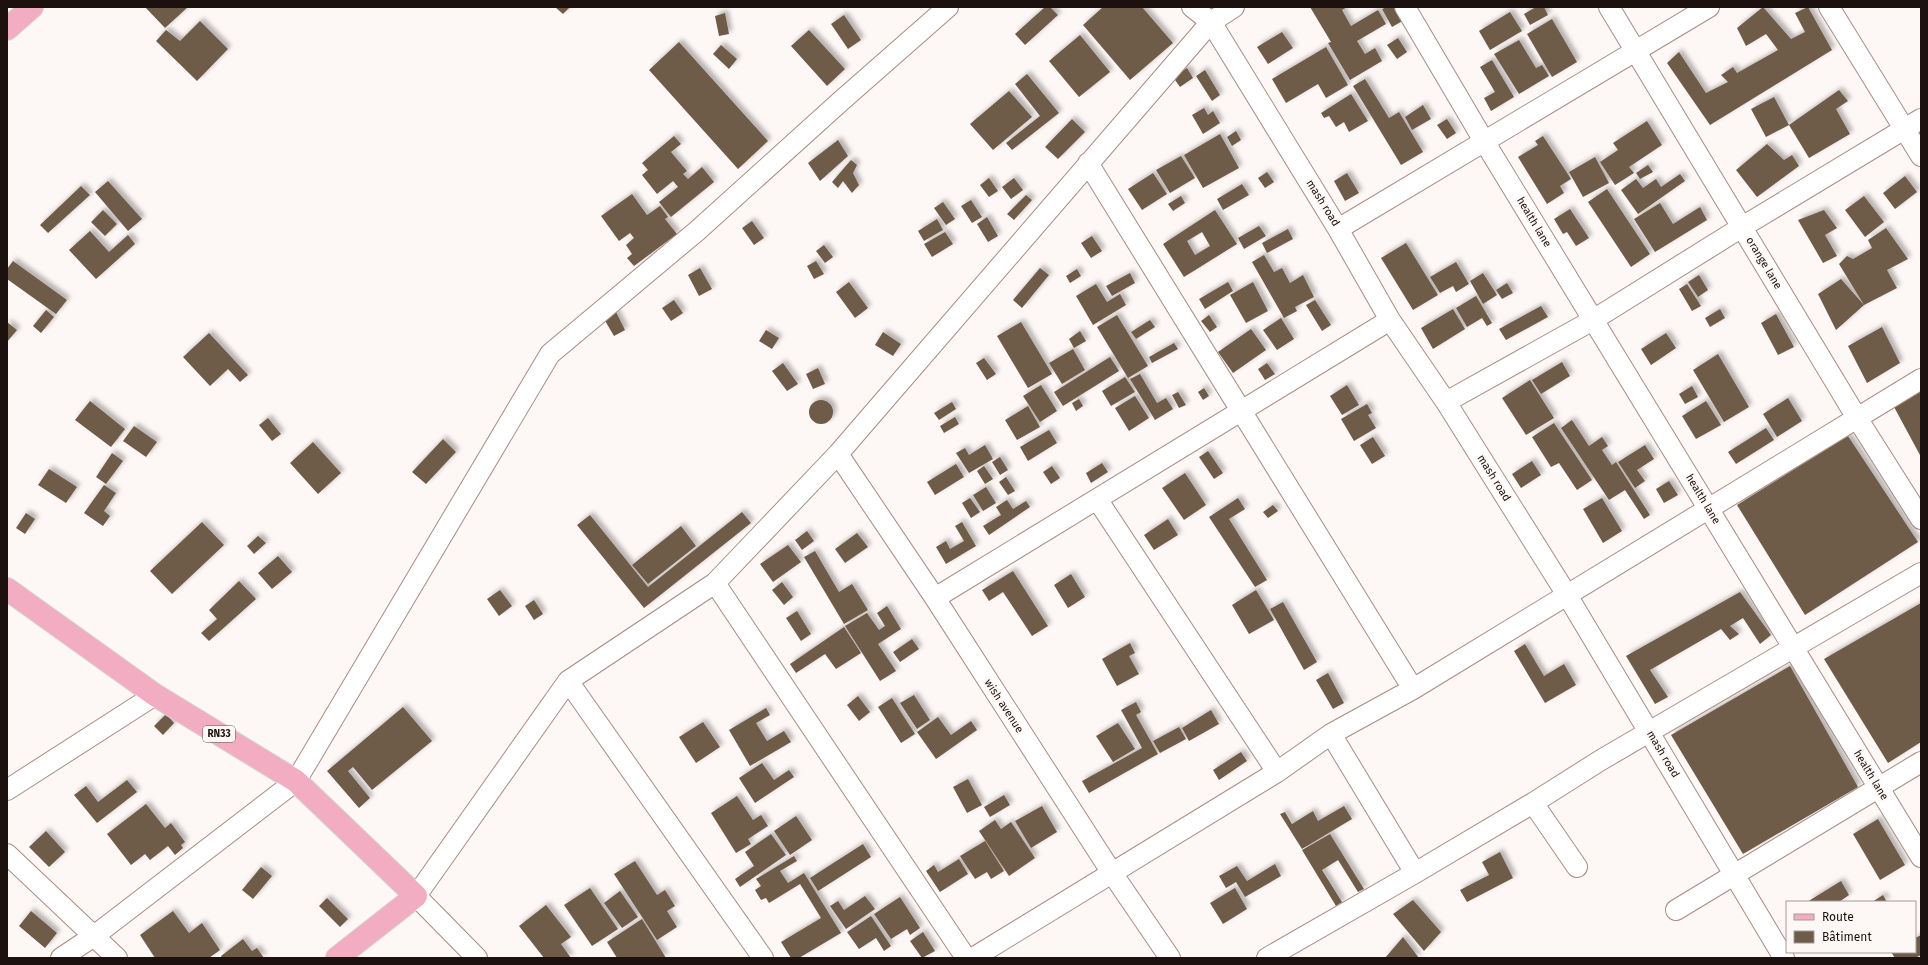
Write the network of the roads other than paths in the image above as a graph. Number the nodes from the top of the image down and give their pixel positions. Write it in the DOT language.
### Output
graph roads {
  1 [pos="32,7"];
  2 [pos="948,7"];
  3 [pos="1192,7"];
  4 [pos="1234,7"];
  5 [pos="1404,7"];
  6 [pos="1609,7"];
  7 [pos="1709,7"];
  8 [pos="1829,7"];
  9 [pos="1211,22"];
  10 [pos="7,29"];
  11 [pos="1636,50"];
  12 [pos="1913,124"];
  13 [pos="1484,141"];
  14 [pos="1921,156"];
  15 [pos="1088,163"];
  16 [pos="1742,227"];
  17 [pos="1338,229"];
  18 [pos="1390,320"];
  19 [pos="1593,320"];
  20 [pos="1921,379"];
  21 [pos="1446,402"];
  22 [pos="1241,411"];
  23 [pos="1857,418"];
  24 [pos="838,454"];
  25 [pos="1097,499"];
  26 [pos="1708,509"];
  27 [pos="1921,519"];
  28 [pos="1921,573"];
  29 [pos="715,583"];
  30 [pos="7,589"];
  31 [pos="1567,595"];
  32 [pos="934,598"];
  33 [pos="1793,648"];
  34 [pos="568,681"];
  35 [pos="1413,689"];
  36 [pos="155,695"];
  37 [pos="1649,732"];
  38 [pos="1331,734"];
  39 [pos="1921,762"];
  40 [pos="1277,772"];
  41 [pos="296,781"];
  42 [pos="1879,787"];
  43 [pos="7,790"];
  44 [pos="1533,804"];
  45 [pos="7,854"];
  46 [pos="1921,857"];
  47 [pos="1577,867"];
  48 [pos="1112,873"];
  49 [pos="1415,873"];
  50 [pos="1734,873"];
  51 [pos="416,896"];
  52 [pos="1676,910"];
  53 [pos="94,936"];
  54 [pos="61,958"];
  55 [pos="117,958"];
  56 [pos="337,958"];
  57 [pos="477,958"];
  58 [pos="763,958"];
  59 [pos="966,958"];
  60 [pos="973,958"];
  61 [pos="1170,958"];
  62 [pos="1267,958"];
  63 [pos="1784,958"];
  1 -- 10 [label="main road"];
  2 -- 41 [label="street"];
  3 -- 9 [label="street, mash road"];
  4 -- 9 [label="street"];
  5 -- 13 [label="street, health lane"];
  6 -- 11 [label="street, orange lane"];
  7 -- 11 [label="street"];
  8 -- 12 [label="street"];
  9 -- 15 [label="street"];
  9 -- 17 [label="street, mash road"];
  11 -- 13 [label="street"];
  11 -- 16 [label="street, orange lane"];
  12 -- 14 [label="street"];
  12 -- 16 [label="street"];
  13 -- 17 [label="street"];
  13 -- 19 [label="street, health lane"];
  15 -- 22 [label="street"];
  15 -- 24 [label="street"];
  16 -- 19 [label="street"];
  16 -- 23 [label="street, orange lane"];
  17 -- 18 [label="street, mash road"];
  18 -- 21 [label="street, mash road"];
  18 -- 22 [label="street"];
  19 -- 21 [label="street"];
  19 -- 26 [label="street, health lane"];
  20 -- 23 [label="street"];
  21 -- 31 [label="street, mash road"];
  22 -- 25 [label="street"];
  22 -- 35 [label="street"];
  23 -- 26 [label="street"];
  23 -- 27 [label="street, orange lane"];
  24 -- 29 [label="street"];
  24 -- 32 [label="street, wish avenue"];
  25 -- 32 [label="street"];
  25 -- 40 [label="street"];
  26 -- 31 [label="street"];
  26 -- 33 [label="street, health lane"];
  28 -- 33 [label="street"];
  29 -- 34 [label="street"];
  29 -- 59 [label="street"];
  30 -- 36 [label="main road, RN33"];
  31 -- 35 [label="street"];
  31 -- 37 [label="street, mash road"];
  32 -- 48 [label="street, wish avenue"];
  33 -- 37 [label="street"];
  33 -- 42 [label="street, health lane"];
  34 -- 51 [label="street"];
  34 -- 58 [label="street"];
  35 -- 38 [label="street"];
  36 -- 41 [label="main road, RN33"];
  36 -- 43 [label="street"];
  37 -- 44 [label="street"];
  37 -- 50 [label="street, mash road"];
  38 -- 40 [label="street"];
  38 -- 49 [label="street"];
  39 -- 42 [label="street"];
  40 -- 48 [label="street"];
  41 -- 51 [label="main road, RN33"];
  41 -- 53 [label="street"];
  42 -- 46 [label="street, health lane"];
  42 -- 50 [label="street"];
  44 -- 47 [label="street"];
  44 -- 49 [label="street"];
  45 -- 53 [label="street"];
  48 -- 60 [label="street"];
  48 -- 61 [label="street, wish avenue"];
  49 -- 62 [label="street"];
  50 -- 52 [label="street"];
  50 -- 63 [label="street, mash road"];
  51 -- 56 [label="main road"];
  51 -- 57 [label="street"];
  53 -- 54 [label="street"];
  53 -- 55 [label="street"];
}
